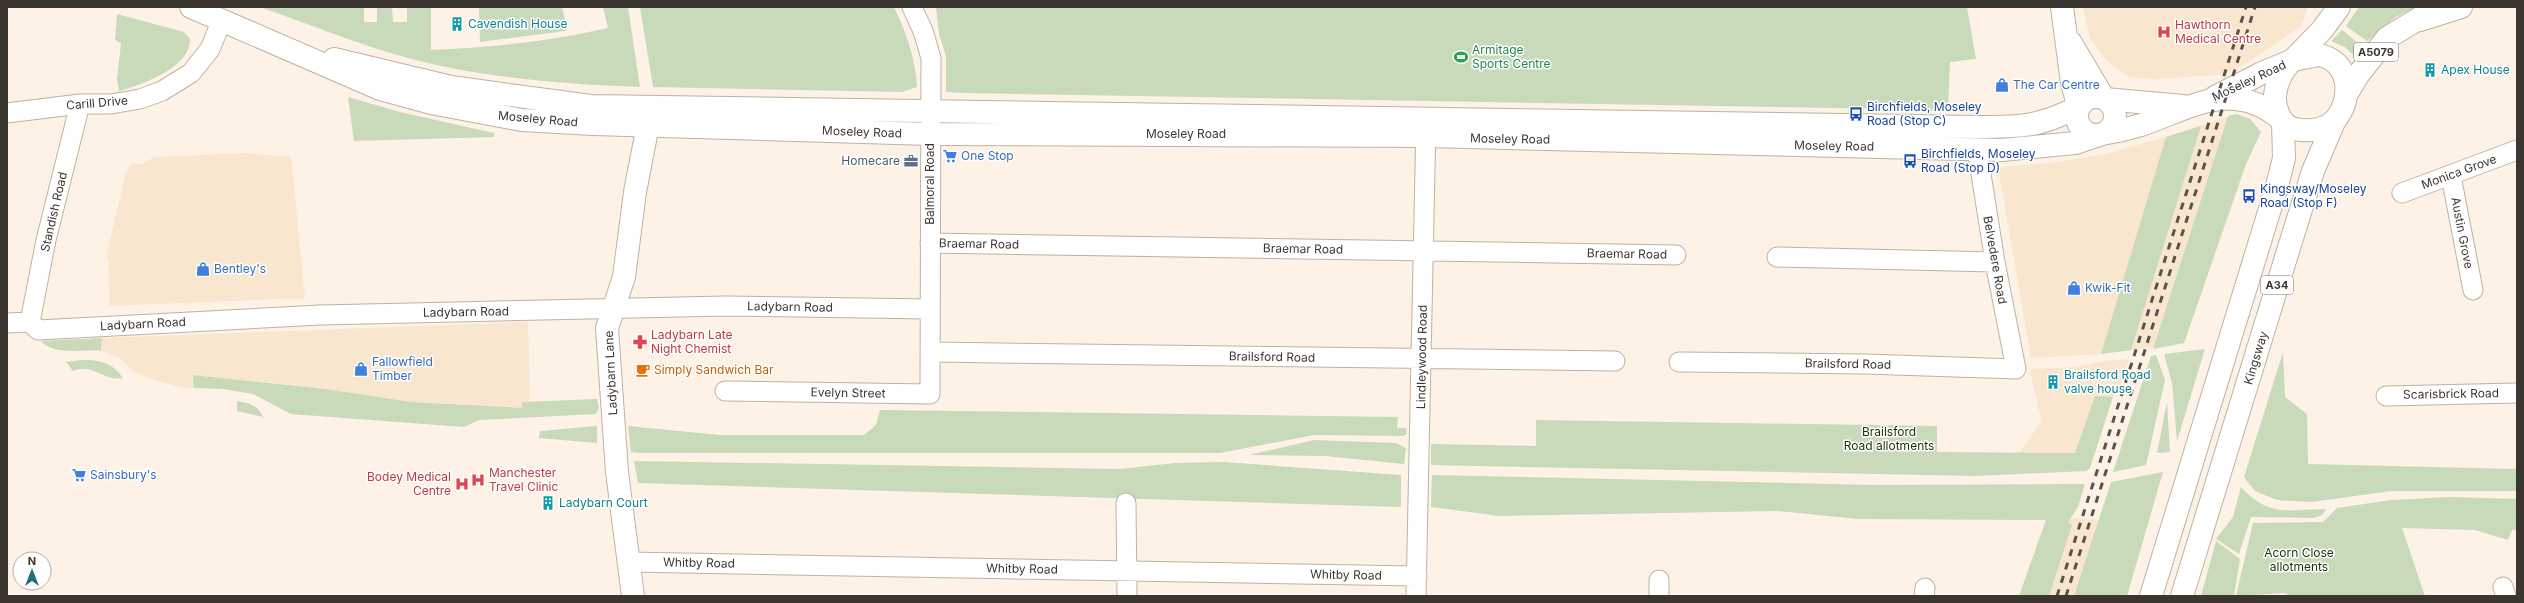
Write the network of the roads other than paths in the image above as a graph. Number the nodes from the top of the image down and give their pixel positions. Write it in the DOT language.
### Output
graph roads {
  1 [pos="191,7"];
  2 [pos="912,7"];
  3 [pos="2062,7"];
  4 [pos="2339,7"];
  5 [pos="2438,7"];
  6 [pos="2461,7"];
  7 [pos="222,20"];
  8 [pos="2418,21"];
  9 [pos="2067,36"];
  10 [pos="2292,60"];
  11 [pos="2346,95"];
  12 [pos="2104,98"];
  13 [pos="2207,101"];
  14 [pos="80,104"];
  15 [pos="2078,106"];
  16 [pos="2186,106"];
  17 [pos="931,112"];
  18 [pos="7,113"];
  19 [pos="648,115"];
  20 [pos="2282,122"];
  21 [pos="2334,122"];
  22 [pos="1426,127"];
  23 [pos="930,134"];
  24 [pos="2100,135"];
  25 [pos="1978,150"];
  26 [pos="2517,150"];
  27 [pos="2451,176"];
  28 [pos="2402,193"];
  29 [pos="930,243"];
  30 [pos="1424,251"];
  31 [pos="1676,255"];
  32 [pos="1777,257"];
  33 [pos="1995,262"];
  34 [pos="2473,290"];
  35 [pos="613,309"];
  36 [pos="930,309"];
  37 [pos="30,322"];
  38 [pos="7,323"];
  39 [pos="930,352"];
  40 [pos="1422,359"];
  41 [pos="1615,361"];
  42 [pos="1679,362"];
  43 [pos="2016,369"];
  44 [pos="725,390"];
  45 [pos="2517,392"];
  46 [pos="2386,396"];
  47 [pos="1126,502"];
  48 [pos="628,562"];
  49 [pos="1127,571"];
  50 [pos="1417,576"];
  51 [pos="633,596"];
  52 [pos="1127,596"];
  53 [pos="1416,596"];
  54 [pos="2151,596"];
  55 [pos="2182,596"];
  1 -- 7 [label="main road, Moseley Road"];
  2 -- 17 [label="street, Balmoral Road"];
  3 -- 9 [label="main road"];
  4 -- 10 [label="main road"];
  5 -- 8 [label="main road, A5079"];
  6 -- 8 [label="main road"];
  7 -- 14 [label="street, Carill Drive"];
  7 -- 19 [label="main road, Moseley Road"];
  8 -- 11 [label="main road, A5079"];
  9 -- 12 [label="main road"];
  9 -- 15 [label="main road"];
  10 -- 11 [label="main road, A34"];
  10 -- 13 [label="main road, Moseley Road / A34"];
  10 -- 20 [label="main road, A34"];
  11 -- 21 [label="main road, A34"];
  12 -- 15 [label="main road, A34"];
  12 -- 16 [label="main road, Moseley Road / A34"];
  12 -- 24 [label="main road"];
  13 -- 16 [label="main road, Moseley Road / A34"];
  13 -- 20 [label="main road, Moseley Road / A34"];
  14 -- 18 [label="street, Carill Drive"];
  14 -- 37 [label="street, Standish Road"];
  15 -- 22 [label="main road, Moseley Road"];
  15 -- 24 [label="main road"];
  16 -- 24 [label="main road, Moseley Road / A34"];
  17 -- 19 [label="main road, Moseley Road"];
  17 -- 22 [label="main road, Moseley Road"];
  17 -- 23 [label="street, Balmoral Road"];
  19 -- 23 [label="main road, Moseley Road"];
  19 -- 35 [label="main road, Ladybarn Lane"];
  20 -- 21 [label="main road, A34"];
  20 -- 54 [label="main road, A34"];
  21 -- 55 [label="main road, Kingsway / A34"];
  22 -- 23 [label="main road, Moseley Road"];
  22 -- 25 [label="main road, Moseley Road"];
  22 -- 30 [label="street, Lindleywood Road"];
  23 -- 29 [label="street, Balmoral Road"];
  24 -- 25 [label="main road, Moseley Road"];
  25 -- 33 [label="street, Belvedere Road"];
  26 -- 27 [label="street, Monica Grove"];
  27 -- 28 [label="street, Monica Grove"];
  27 -- 34 [label="street, Austin Grove"];
  29 -- 30 [label="street, Braemar Road"];
  29 -- 36 [label="street, Balmoral Road"];
  30 -- 31 [label="street, Braemar Road"];
  30 -- 40 [label="street, Lindleywood Road"];
  32 -- 33 [label="street"];
  33 -- 43 [label="street, Belvedere Road"];
  35 -- 36 [label="street, Ladybarn Road"];
  35 -- 37 [label="street, Ladybarn Road"];
  35 -- 48 [label="main road, Ladybarn Lane"];
  36 -- 39 [label="street, Balmoral Road"];
  37 -- 38 [label="street, Ladybarn Road"];
  39 -- 40 [label="street, Brailsford Road"];
  39 -- 44 [label="street, Evelyn Street"];
  40 -- 41 [label="street, Brailsford Road"];
  40 -- 50 [label="street, Lindleywood Road"];
  42 -- 43 [label="street, Brailsford Road"];
  45 -- 46 [label="street, Scarisbrick Road"];
  47 -- 49 [label="street"];
  48 -- 49 [label="street, Whitby Road"];
  48 -- 51 [label="main road, Ladybarn Lane"];
  49 -- 50 [label="street, Whitby Road"];
  49 -- 52 [label="street"];
  50 -- 53 [label="street, Lindleywood Road"];
}
